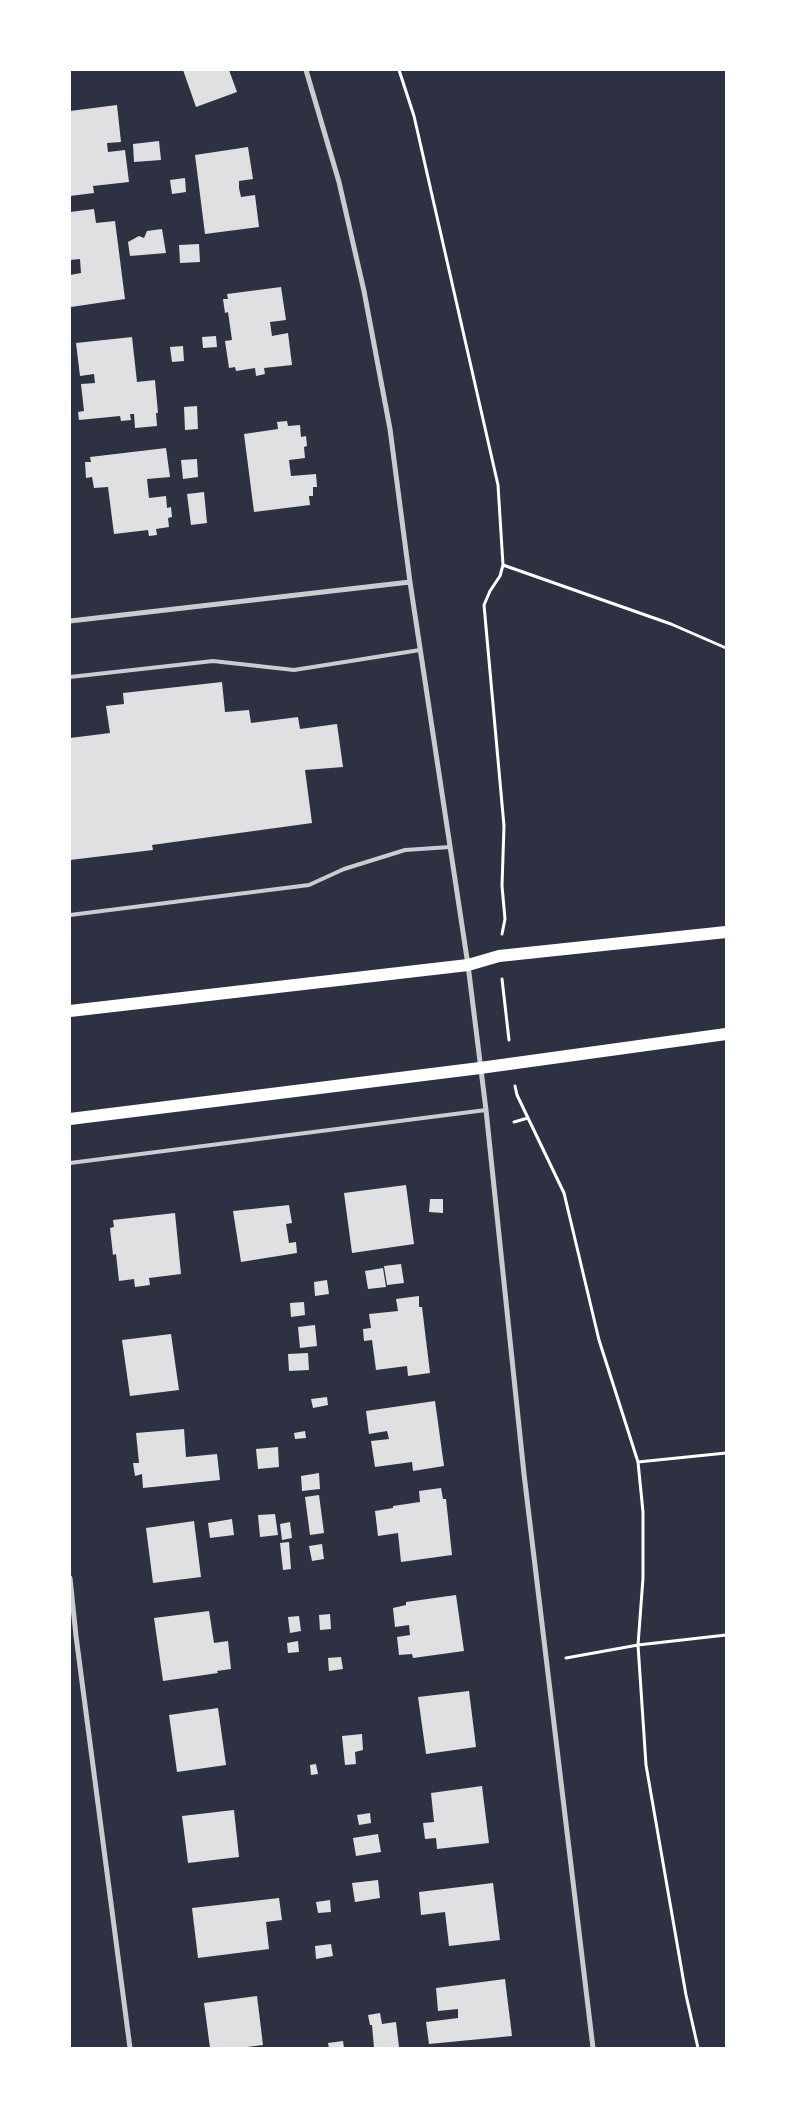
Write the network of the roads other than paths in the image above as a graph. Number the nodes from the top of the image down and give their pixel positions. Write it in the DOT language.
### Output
graph roads {
  1 [pos="306,70"];
  2 [pos="410,582"];
  3 [pos="70,621"];
  4 [pos="420,650"];
  5 [pos="70,676"];
  6 [pos="450,847"];
  7 [pos="70,915"];
  8 [pos="726,932"];
  9 [pos="468,965"];
  10 [pos="70,1011"];
  11 [pos="726,1034"];
  12 [pos="480,1068"];
  13 [pos="486,1110"];
  14 [pos="70,1119"];
  15 [pos="70,1164"];
  16 [pos="70,1578"];
  17 [pos="73,1636"];
  18 [pos="130,2048"];
  19 [pos="593,2048"];
  1 -- 2 [label="street"];
  2 -- 3 [label="street"];
  2 -- 4 [label="street"];
  4 -- 5 [label="lane"];
  4 -- 6 [label="street"];
  6 -- 7 [label="lane"];
  6 -- 9 [label="street"];
  8 -- 9 [label="main road"];
  9 -- 10 [label="main road"];
  9 -- 12 [label="street"];
  11 -- 12 [label="main road"];
  12 -- 13 [label="street"];
  12 -- 14 [label="main road"];
  13 -- 15 [label="lane"];
  13 -- 19 [label="street"];
  16 -- 17 [label="street"];
  17 -- 18 [label="street"];
}
